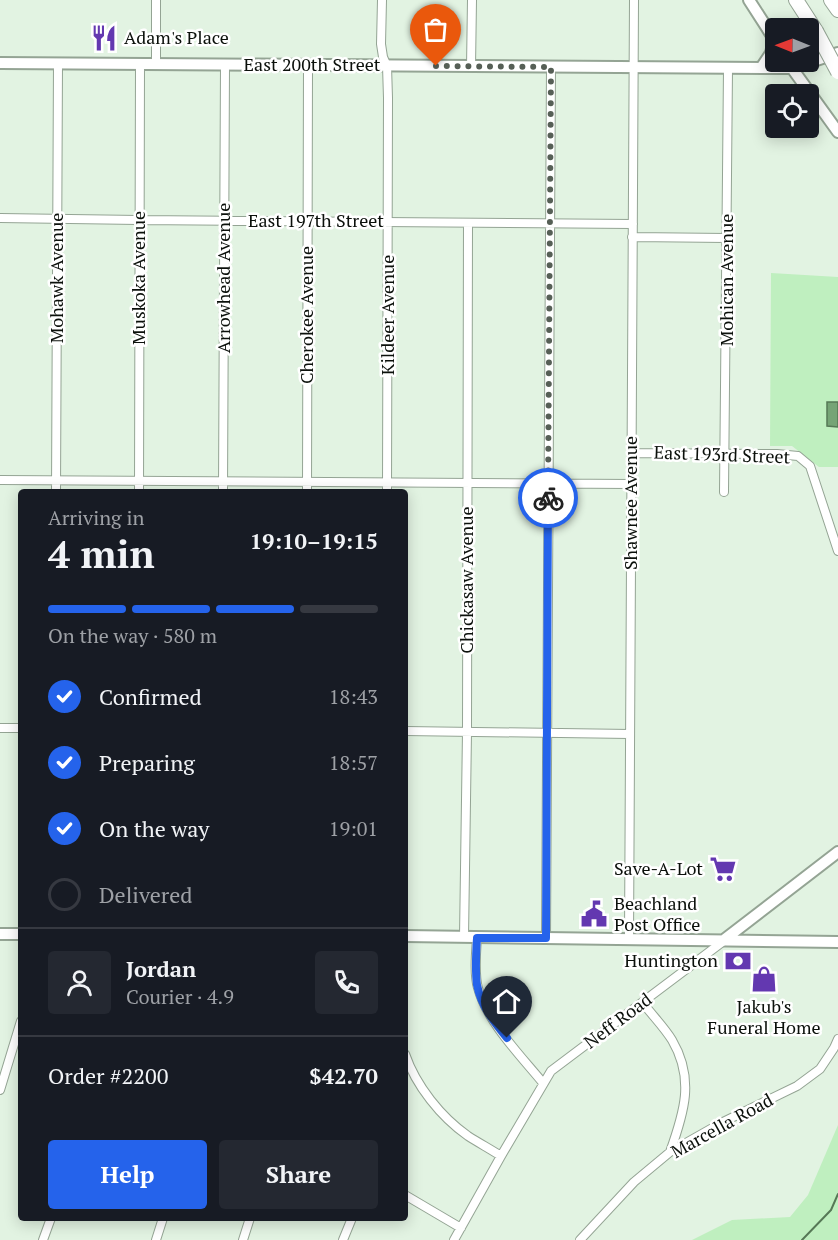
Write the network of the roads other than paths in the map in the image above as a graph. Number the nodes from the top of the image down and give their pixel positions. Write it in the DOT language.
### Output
graph roads {
  1 [pos="156,0"];
  2 [pos="382,0"];
  3 [pos="472,0"];
  4 [pos="634,0"];
  5 [pos="749,0"];
  6 [pos="796,0"];
  7 [pos="831,0"];
  8 [pos="838,10"];
  9 [pos="808,18"];
  10 [pos="765,25"];
  11 [pos="819,35"];
  12 [pos="819,37"];
  13 [pos="838,53"];
  14 [pos="819,58"];
  15 [pos="765,62"];
  16 [pos="0,63"];
  17 [pos="58,63"];
  18 [pos="838,63"];
  19 [pos="140,64"];
  20 [pos="156,64"];
  21 [pos="225,65"];
  22 [pos="308,65"];
  23 [pos="387,66"];
  24 [pos="471,67"];
  25 [pos="551,67"];
  26 [pos="634,68"];
  27 [pos="761,68"];
  28 [pos="765,68"];
  29 [pos="728,69"];
  30 [pos="795,72"];
  31 [pos="838,72"];
  32 [pos="838,132"];
  33 [pos="0,218"];
  34 [pos="57,219"];
  35 [pos="139,220"];
  36 [pos="225,221"];
  37 [pos="307,221"];
  38 [pos="388,222"];
  39 [pos="550,223"];
  40 [pos="468,224"];
  41 [pos="633,224"];
  42 [pos="632,237"];
  43 [pos="727,238"];
  44 [pos="632,453"];
  45 [pos="726,453"];
  46 [pos="0,480"];
  47 [pos="57,480"];
  48 [pos="139,481"];
  49 [pos="223,481"];
  50 [pos="307,482"];
  51 [pos="387,482"];
  52 [pos="468,482"];
  53 [pos="548,483"];
  54 [pos="632,484"];
  55 [pos="56,489"];
  56 [pos="139,489"];
  57 [pos="223,489"];
  58 [pos="307,489"];
  59 [pos="387,489"];
  60 [pos="724,492"];
  61 [pos="838,551"];
  62 [pos="0,728"];
  63 [pos="18,728"];
  64 [pos="408,731"];
  65 [pos="467,732"];
  66 [pos="547,732"];
  67 [pos="630,734"];
  68 [pos="838,852"];
  69 [pos="0,934"];
  70 [pos="18,934"];
  71 [pos="408,936"];
  72 [pos="464,937"];
  73 [pos="477,938"];
  74 [pos="546,938"];
  75 [pos="629,939"];
  76 [pos="725,939"];
  77 [pos="838,942"];
  78 [pos="643,1003"];
  79 [pos="18,1031"];
  80 [pos="838,1039"];
  81 [pos="408,1061"];
  82 [pos="543,1083"];
  83 [pos="0,1090"];
  84 [pos="670,1152"];
  85 [pos="501,1155"];
  86 [pos="408,1197"];
  87 [pos="50,1221"];
  88 [pos="162,1221"];
  89 [pos="249,1221"];
  90 [pos="351,1221"];
  91 [pos="461,1228"];
  92 [pos="43,1240"];
  93 [pos="156,1240"];
  94 [pos="243,1240"];
  95 [pos="343,1240"];
  96 [pos="454,1240"];
  97 [pos="580,1240"];
  1 -- 20 [label="street"];
  2 -- 23 [label="street, Kildeer Avenue"];
  3 -- 24 [label="street"];
  4 -- 26 [label="street, Shawnee Avenue"];
  5 -- 10 [label="street"];
  6 -- 9 [label="highway"];
  7 -- 8 [label="highway"];
  11 -- 18 [label="highway, bridge"];
  12 -- 31 [label="highway, bridge"];
  13 -- 14 [label="street, East 200th Street"];
  15 -- 27 [label="street"];
  16 -- 17 [label="street, East 200th Street"];
  17 -- 19 [label="street, East 200th Street"];
  17 -- 34 [label="street, Mohawk Avenue"];
  19 -- 20 [label="street, East 200th Street"];
  19 -- 35 [label="street, Muskoka Avenue"];
  20 -- 21 [label="street, East 200th Street"];
  21 -- 22 [label="street, East 200th Street"];
  21 -- 36 [label="street, Arrowhead Avenue"];
  22 -- 23 [label="street, East 200th Street"];
  22 -- 37 [label="street, Cherokee Avenue"];
  23 -- 24 [label="street, East 200th Street"];
  23 -- 38 [label="street, Kildeer Avenue"];
  24 -- 25 [label="street, East 200th Street"];
  25 -- 26 [label="street, East 200th Street"];
  25 -- 39 [label="street"];
  26 -- 29 [label="street, East 200th Street"];
  26 -- 41 [label="street, Shawnee Avenue"];
  27 -- 28 [label="street, East 200th Street"];
  27 -- 29 [label="street, East 200th Street"];
  29 -- 43 [label="street, Mohican Avenue"];
  30 -- 32 [label="street"];
  33 -- 34 [label="street, East 197th Street"];
  34 -- 35 [label="street, East 197th Street"];
  34 -- 47 [label="street, Mohawk Avenue"];
  35 -- 36 [label="street, East 197th Street"];
  35 -- 48 [label="street, Muskoka Avenue"];
  36 -- 37 [label="street, East 197th Street"];
  36 -- 49 [label="street, Arrowhead Avenue"];
  37 -- 38 [label="street, East 197th Street"];
  37 -- 50 [label="street, Cherokee Avenue"];
  38 -- 40 [label="street, East 197th Street"];
  38 -- 51 [label="street, Kildeer Avenue"];
  39 -- 40 [label="street, East 197th Street"];
  39 -- 41 [label="street, East 197th Street"];
  39 -- 53 [label="street"];
  40 -- 52 [label="street, Chickasaw Avenue"];
  41 -- 42 [label="street, Shawnee Avenue"];
  42 -- 43 [label="street"];
  42 -- 44 [label="street, Shawnee Avenue"];
  43 -- 45 [label="street, Mohican Avenue"];
  44 -- 45 [label="street, East 193rd Street"];
  44 -- 54 [label="street, Shawnee Avenue"];
  45 -- 60 [label="street, Mohican Avenue"];
  45 -- 61 [label="street, East 193rd Street"];
  46 -- 47 [label="street"];
  47 -- 48 [label="street"];
  47 -- 55 [label="street, Mohawk Avenue"];
  48 -- 49 [label="street"];
  48 -- 56 [label="street, Muskoka Avenue"];
  49 -- 50 [label="street"];
  49 -- 57 [label="street, Arrowhead Avenue"];
  50 -- 51 [label="street"];
  50 -- 58 [label="street, Cherokee Avenue"];
  51 -- 52 [label="street"];
  51 -- 59 [label="street, Kildeer Avenue"];
  52 -- 53 [label="street"];
  52 -- 65 [label="street, Chickasaw Avenue"];
  53 -- 54 [label="street"];
  53 -- 66 [label="street"];
  54 -- 67 [label="street, Shawnee Avenue"];
  62 -- 63 [label="street"];
  64 -- 65 [label="street"];
  65 -- 66 [label="street"];
  65 -- 72 [label="street, Chickasaw Avenue"];
  66 -- 67 [label="street"];
  66 -- 74 [label="street"];
  67 -- 75 [label="street, Shawnee Avenue"];
  68 -- 76 [label="street, Neff Road"];
  69 -- 70 [label="street"];
  71 -- 72 [label="street"];
  72 -- 73 [label="street"];
  73 -- 74 [label="street"];
  73 -- 82 [label="street"];
  74 -- 75 [label="street"];
  75 -- 76 [label="street"];
  76 -- 77 [label="street"];
  76 -- 78 [label="street, Neff Road"];
  78 -- 82 [label="street, Neff Road"];
  78 -- 84 [label="street"];
  79 -- 83 [label="street"];
  80 -- 84 [label="street, Marcella Road"];
  81 -- 85 [label="street"];
  82 -- 85 [label="street, Neff Road"];
  84 -- 97 [label="street, Marcella Road"];
  85 -- 91 [label="street, Neff Road"];
  86 -- 91 [label="street"];
  87 -- 92 [label="street"];
  88 -- 93 [label="street"];
  89 -- 94 [label="street"];
  90 -- 95 [label="street"];
  91 -- 96 [label="street, Neff Road"];
}
